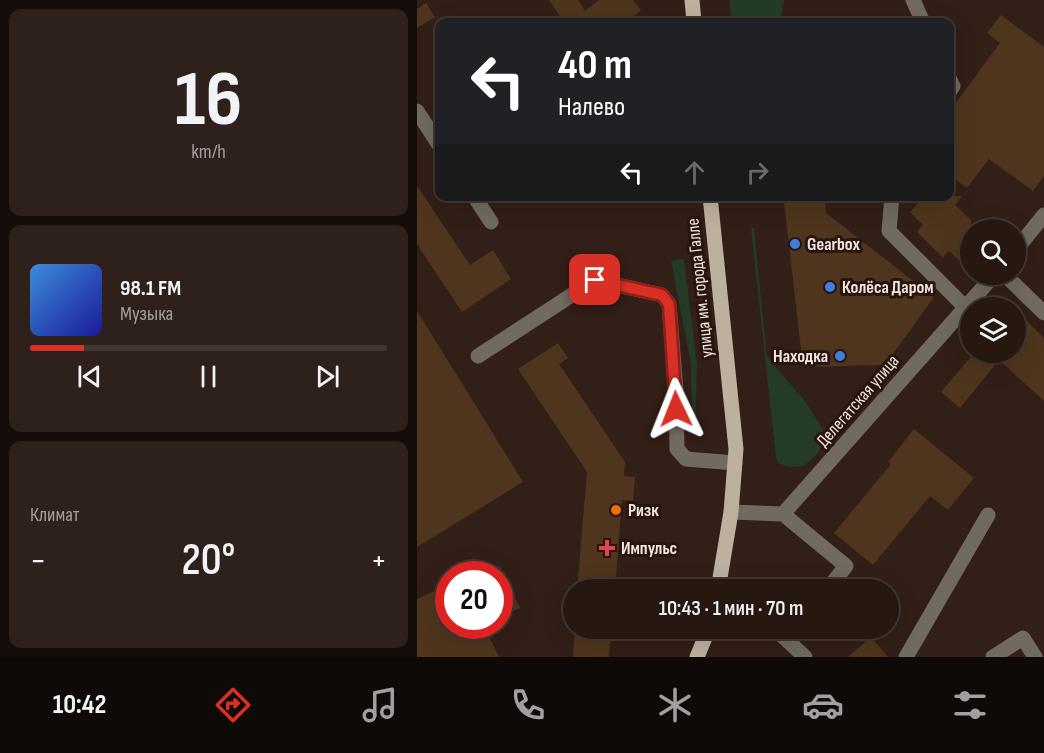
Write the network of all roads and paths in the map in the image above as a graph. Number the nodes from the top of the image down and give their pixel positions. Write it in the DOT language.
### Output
graph roads {
  1 [pos="692,0"];
  2 [pos="913,0"];
  3 [pos="694,18"];
  4 [pos="921,18"];
  5 [pos="417,111"];
  6 [pos="435,139"];
  7 [pos="477,201"];
  8 [pos="711,201"];
  9 [pos="892,201"];
  10 [pos="1044,215"];
  11 [pos="491,222"];
  12 [pos="1026,237"];
  13 [pos="986,285"];
  14 [pos="1015,285"];
  15 [pos="975,297"];
  16 [pos="960,302"];
  17 [pos="1044,314"];
  18 [pos="960,315"];
  19 [pos="478,356"];
  20 [pos="735,463"];
  21 [pos="731,512"];
  22 [pos="783,514"];
  23 [pos="988,515"];
  24 [pos="720,579"];
  25 [pos="836,579"];
  26 [pos="704,639"];
  27 [pos="786,639"];
  28 [pos="697,657"];
  29 [pos="805,657"];
  30 [pos="906,657"];
  31 [pos="993,657"];
  32 [pos="1035,657"];
  1 -- 3 [label="main road"];
  2 -- 4 [label="street"];
  5 -- 6 [label="street"];
  7 -- 11 [label="street"];
  8 -- 20 [label="main road, улица им. города Галле"];
  9 -- 16 [label="street"];
  10 -- 12 [label="street"];
  13 -- 15 [label="street, Делегатская улица"];
  14 -- 17 [label="street"];
  18 -- 22 [label="street, Делегатская улица"];
  19 -- 20 [label="street"];
  20 -- 21 [label="main road, улица им. города Галле"];
  21 -- 22 [label="street"];
  21 -- 24 [label="main road, улица им. города Галле"];
  22 -- 25 [label="street"];
  23 -- 30 [label="street"];
  26 -- 28 [label="main road"];
  27 -- 29 [label="street"];
  31 -- 32 [label="street"];
}
